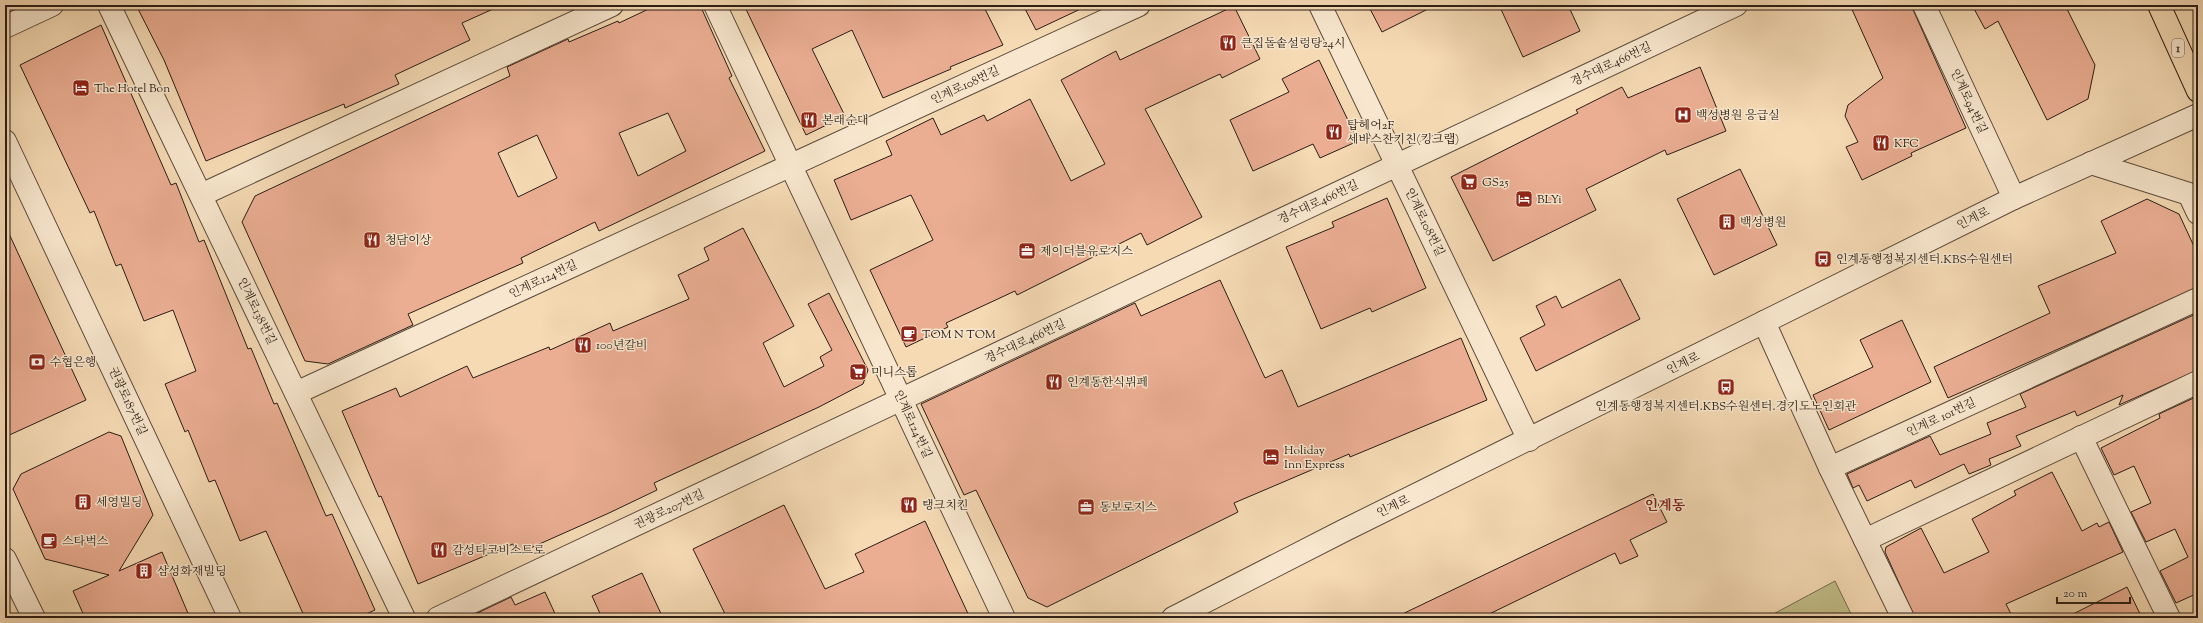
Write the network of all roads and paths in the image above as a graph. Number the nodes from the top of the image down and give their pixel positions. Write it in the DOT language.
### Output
graph roads {
  1 [pos="52,5"];
  2 [pos="110,5"];
  3 [pos="612,5"];
  4 [pos="714,5"];
  5 [pos="1139,5"];
  6 [pos="1320,5"];
  7 [pos="1736,5"];
  8 [pos="1924,5"];
  9 [pos="2158,5"];
  10 [pos="5,27"];
  11 [pos="2198,91"];
  12 [pos="2198,115"];
  13 [pos="5,140"];
  14 [pos="2091,163"];
  15 [pos="791,165"];
  16 [pos="1397,165"];
  17 [pos="201,195"];
  18 [pos="2014,198"];
  19 [pos="2198,213"];
  20 [pos="2198,299"];
  21 [pos="1764,322"];
  22 [pos="2198,382"];
  23 [pos="296,393"];
  24 [pos="901,400"];
  25 [pos="2081,438"];
  26 [pos="1529,440"];
  27 [pos="1830,468"];
  28 [pos="1865,540"];
  29 [pos="5,559"];
  30 [pos="34,618"];
  31 [pos="230,618"];
  32 [pos="404,618"];
  33 [pos="438,618"];
  34 [pos="1004,618"];
  35 [pos="1172,618"];
  36 [pos="1903,618"];
  37 [pos="2169,618"];
  1 -- 10 [label="street"];
  2 -- 17 [label="street, 인계로138번길"];
  3 -- 17 [label="street"];
  4 -- 15 [label="street, 인계로124번길"];
  5 -- 15 [label="street, 인계로108번길"];
  6 -- 16 [label="street, 인계로108번길"];
  7 -- 16 [label="street, 경수대로466번길"];
  8 -- 18 [label="street, 인계로94번길"];
  9 -- 11 [label="main road, 1"];
  12 -- 14 [label="street, 인계로"];
  13 -- 31 [label="street, 권광로187번길"];
  14 -- 18 [label="street, 인계로"];
  14 -- 19 [label="street"];
  15 -- 23 [label="street, 인계로124번길"];
  15 -- 24 [label="street, 인계로124번길"];
  16 -- 24 [label="street, 경수대로466번길"];
  16 -- 26 [label="street, 인계로108번길"];
  17 -- 23 [label="street, 인계로138번길"];
  18 -- 21 [label="street, 인계로"];
  20 -- 27 [label="street, 인계로 101번길"];
  21 -- 26 [label="street, 인계로"];
  21 -- 27 [label="street"];
  22 -- 25 [label="street"];
  23 -- 32 [label="street, 인계로138번길"];
  24 -- 33 [label="street, 권광로207번길"];
  24 -- 34 [label="street, 인계로124번길"];
  25 -- 28 [label="street"];
  25 -- 37 [label="street"];
  26 -- 35 [label="street, 인계로"];
  27 -- 28 [label="street"];
  28 -- 36 [label="street"];
  29 -- 30 [label="street"];
}
